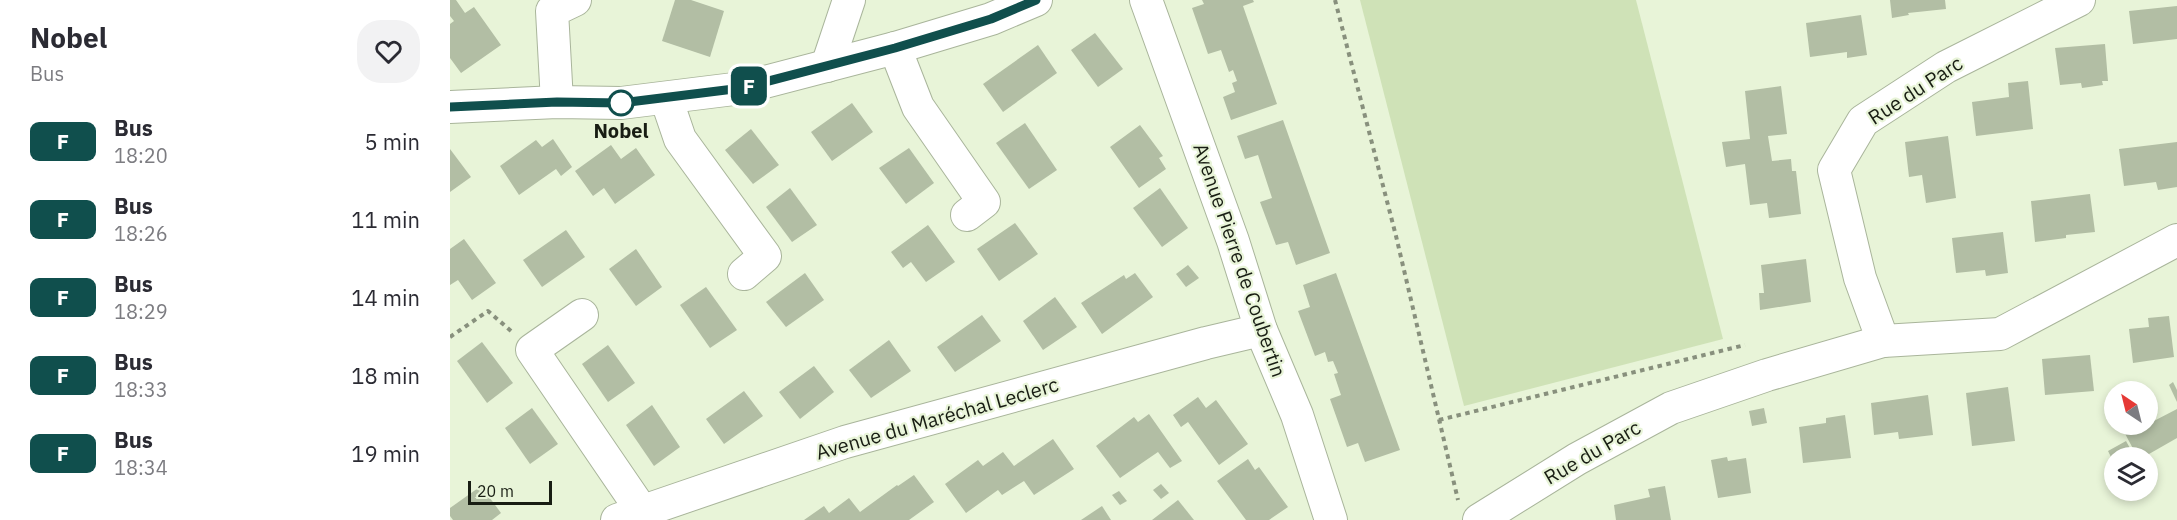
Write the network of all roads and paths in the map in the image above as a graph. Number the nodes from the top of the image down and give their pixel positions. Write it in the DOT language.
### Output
graph roads {
  1 [pos="575,0"];
  2 [pos="849,0"];
  3 [pos="1036,0"];
  4 [pos="1146,0"];
  5 [pos="1335,0"];
  6 [pos="2079,0"];
  7 [pos="895,48"];
  8 [pos="827,66"];
  9 [pos="666,98"];
  10 [pos="557,102"];
  11 [pos="450,107"];
  12 [pos="967,215"];
  13 [pos="2177,240"];
  14 [pos="744,274"];
  15 [pos="582,315"];
  16 [pos="1261,330"];
  17 [pos="450,337"];
  18 [pos="1882,341"];
  19 [pos="1745,345"];
  20 [pos="532,350"];
  21 [pos="1439,420"];
  22 [pos="1470,514"];
  23 [pos="629,516"];
  24 [pos="1331,520"];
  1 -- 10 [label="street"];
  2 -- 8 [label="street"];
  3 -- 7 [label="street"];
  4 -- 16 [label="street, Avenue Pierre de Coubertin"];
  5 -- 21 [label="path"];
  6 -- 18 [label="street, Rue du Parc"];
  7 -- 8 [label="street"];
  7 -- 12 [label="street"];
  8 -- 9 [label="street"];
  9 -- 10 [label="street"];
  9 -- 14 [label="street"];
  10 -- 11 [label="street"];
  13 -- 18 [label="street, Rue du Parc"];
  15 -- 20 [label="street"];
  16 -- 23 [label="street, Avenue du Maréchal Leclerc"];
  16 -- 24 [label="street, Avenue Pierre de Coubertin"];
  17 -- 20 [label="path"];
  18 -- 22 [label="street, Rue du Parc"];
  19 -- 21 [label="path"];
  20 -- 23 [label="street"];
  21 -- 22 [label="path"];
}
